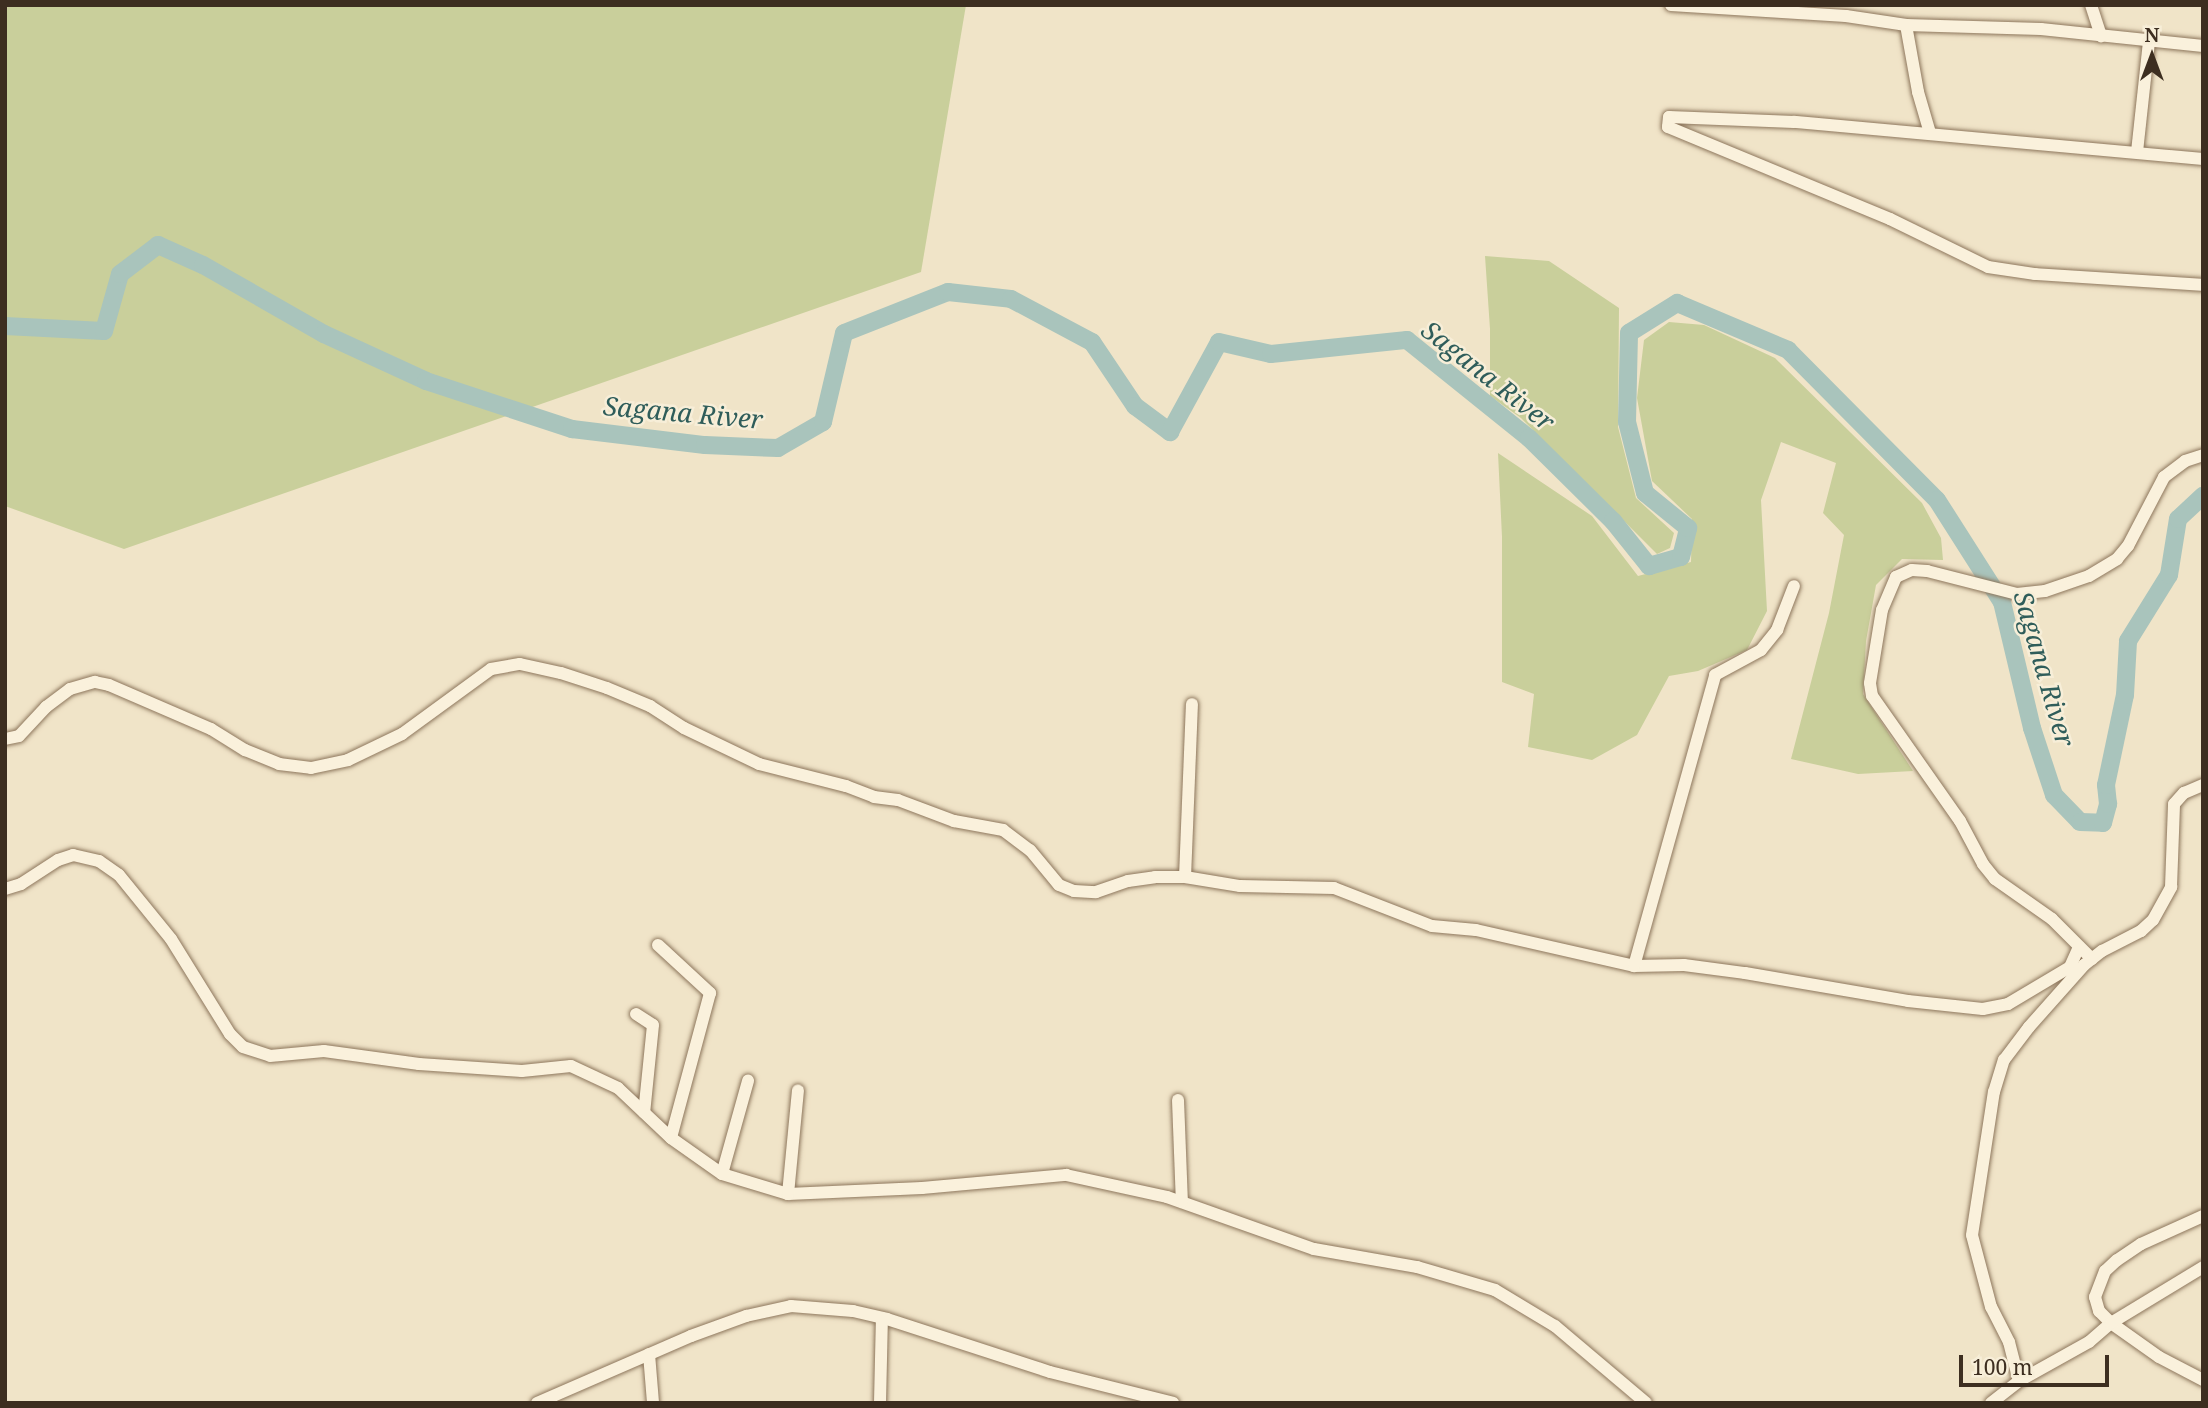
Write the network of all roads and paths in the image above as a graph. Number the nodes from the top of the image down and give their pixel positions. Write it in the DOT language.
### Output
graph roads {
  1 [pos="1671,5"];
  2 [pos="2091,5"];
  3 [pos="1844,11"];
  4 [pos="1906,25"];
  5 [pos="2101,36"];
  6 [pos="2149,41"];
  7 [pos="2203,46"];
  8 [pos="1930,133"];
  9 [pos="2137,152"];
  10 [pos="2203,159"];
  11 [pos="2203,285"];
  12 [pos="2203,455"];
  13 [pos="1794,586"];
  14 [pos="1192,704"];
  15 [pos="5,739"];
  16 [pos="2203,785"];
  17 [pos="1185,877"];
  18 [pos="5,889"];
  19 [pos="658,945"];
  20 [pos="2079,947"];
  21 [pos="2092,959"];
  22 [pos="1634,966"];
  23 [pos="636,1014"];
  24 [pos="748,1082"];
  25 [pos="798,1090"];
  26 [pos="1178,1100"];
  27 [pos="644,1113"];
  28 [pos="671,1138"];
  29 [pos="722,1174"];
  30 [pos="788,1194"];
  31 [pos="1182,1202"];
  32 [pos="2203,1216"];
  33 [pos="2203,1267"];
  34 [pos="881,1318"];
  35 [pos="2111,1323"];
  36 [pos="649,1354"];
  37 [pos="2203,1380"];
  38 [pos="2020,1381"];
  39 [pos="537,1403"];
  40 [pos="653,1403"];
  41 [pos="880,1403"];
  42 [pos="1173,1403"];
  43 [pos="1646,1403"];
  44 [pos="1991,1403"];
  1 -- 3 [label="street"];
  2 -- 5 [label="street"];
  3 -- 4 [label="street"];
  4 -- 5 [label="street"];
  4 -- 8 [label="street"];
  5 -- 6 [label="street"];
  6 -- 7 [label="street"];
  6 -- 9 [label="street"];
  8 -- 9 [label="street"];
  8 -- 11 [label="street"];
  9 -- 10 [label="street"];
  12 -- 20 [label="street"];
  13 -- 22 [label="street"];
  14 -- 17 [label="street"];
  15 -- 17 [label="street"];
  16 -- 21 [label="street"];
  17 -- 22 [label="street"];
  18 -- 27 [label="street"];
  19 -- 28 [label="street"];
  20 -- 21 [label="street"];
  20 -- 22 [label="street"];
  21 -- 38 [label="street"];
  23 -- 27 [label="street"];
  24 -- 29 [label="street"];
  25 -- 30 [label="street"];
  26 -- 31 [label="street"];
  27 -- 28 [label="street"];
  28 -- 29 [label="street"];
  29 -- 30 [label="street"];
  30 -- 31 [label="street"];
  31 -- 43 [label="street"];
  32 -- 35 [label="street"];
  33 -- 35 [label="street"];
  34 -- 36 [label="street"];
  34 -- 41 [label="street"];
  34 -- 42 [label="street"];
  35 -- 37 [label="street"];
  35 -- 38 [label="street"];
  36 -- 39 [label="street"];
  36 -- 40 [label="street"];
  38 -- 44 [label="street"];
}
